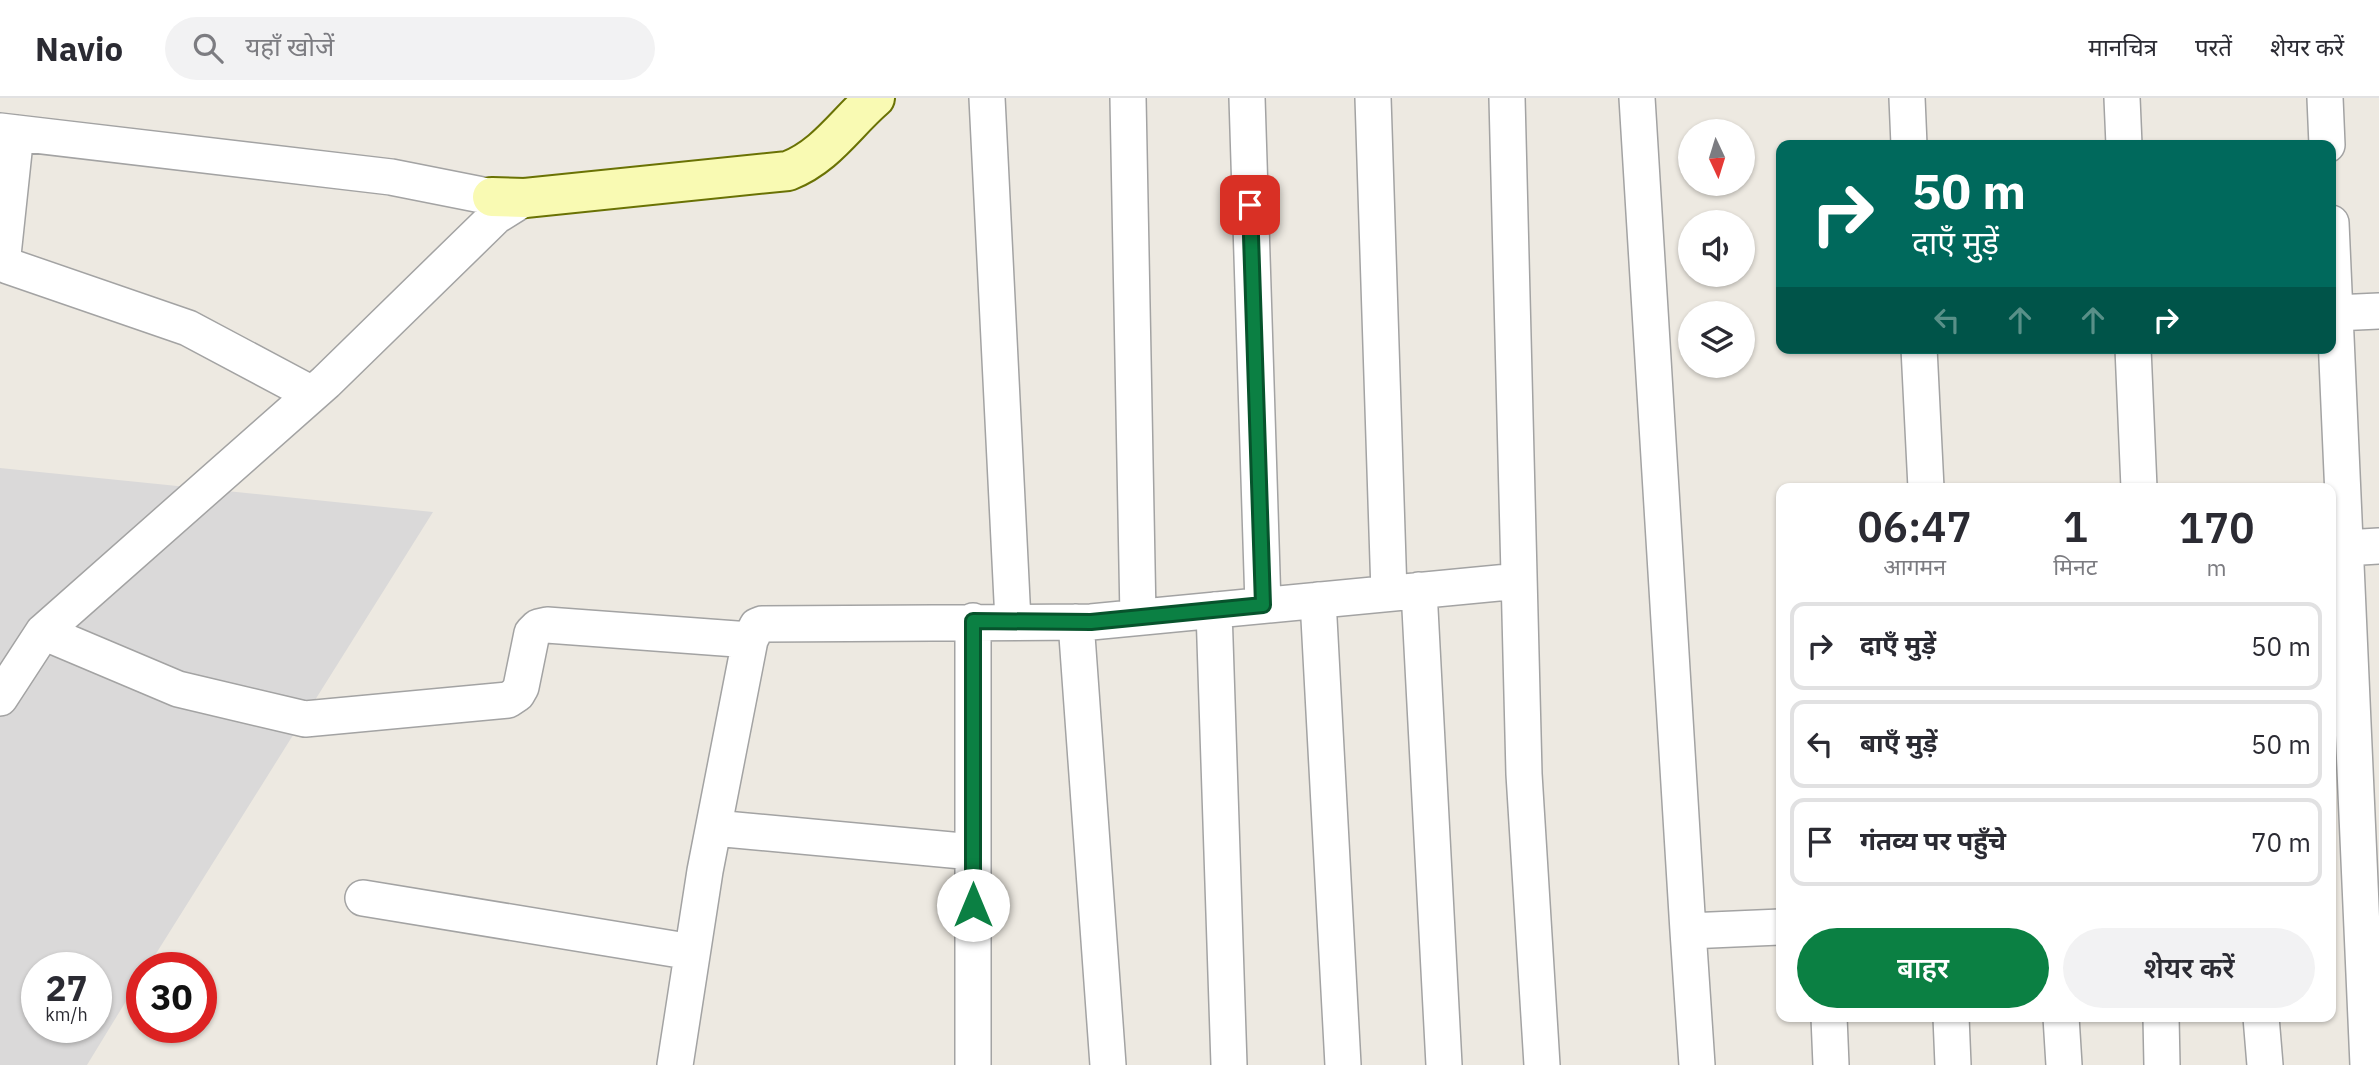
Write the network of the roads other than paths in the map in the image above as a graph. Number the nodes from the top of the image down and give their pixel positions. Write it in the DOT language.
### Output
graph roads {
  1 [pos="875,98"];
  2 [pos="987,98"];
  3 [pos="1128,98"];
  4 [pos="1247,98"];
  5 [pos="1373,98"];
  6 [pos="1507,98"];
  7 [pos="1637,98"];
  8 [pos="1907,98"];
  9 [pos="2122,98"];
  10 [pos="2325,98"];
  11 [pos="8,132"];
  12 [pos="1909,140"];
  13 [pos="2124,140"];
  14 [pos="2328,140"];
  15 [pos="508,197"];
  16 [pos="2379,311"];
  17 [pos="2336,313"];
  18 [pos="2336,322"];
  19 [pos="1919,354"];
  20 [pos="2133,354"];
  21 [pos="313,394"];
  22 [pos="1926,483"];
  23 [pos="2139,483"];
  24 [pos="2362,547"];
  25 [pos="1519,581"];
  26 [pos="1404,592"];
  27 [pos="1318,600"];
  28 [pos="1263,605"];
  29 [pos="1214,610"];
  30 [pos="1138,617"];
  31 [pos="973,621"];
  32 [pos="1013,621"];
  33 [pos="1076,622"];
  34 [pos="43,632"];
  35 [pos="750,640"];
  36 [pos="0,698"];
  37 [pos="714,828"];
  38 [pos="973,852"];
  39 [pos="363,898"];
  40 [pos="2357,898"];
  41 [pos="1776,927"];
  42 [pos="1688,931"];
  43 [pos="692,952"];
  44 [pos="1829,1022"];
  45 [pos="1951,1022"];
  46 [pos="2061,1022"];
  47 [pos="2161,1022"];
  48 [pos="2261,1022"];
  49 [pos="675,1065"];
  50 [pos="973,1065"];
  51 [pos="1108,1065"];
  52 [pos="1229,1065"];
  53 [pos="1343,1065"];
  54 [pos="1444,1065"];
  55 [pos="1542,1065"];
  56 [pos="1697,1065"];
  57 [pos="1831,1065"];
  58 [pos="1953,1065"];
  59 [pos="2064,1065"];
  60 [pos="2162,1065"];
  61 [pos="2264,1065"];
  62 [pos="2368,1065"];
  1 -- 15 [label="street"];
  2 -- 32 [label="street"];
  3 -- 30 [label="street"];
  4 -- 28 [label="street"];
  5 -- 26 [label="street"];
  6 -- 25 [label="street"];
  7 -- 42 [label="street"];
  8 -- 12 [label="street"];
  9 -- 13 [label="street"];
  10 -- 14 [label="street"];
  11 -- 15 [label="street"];
  11 -- 21 [label="street"];
  15 -- 21 [label="street"];
  16 -- 17 [label="street"];
  18 -- 24 [label="street"];
  19 -- 22 [label="street"];
  20 -- 23 [label="street"];
  21 -- 34 [label="street"];
  24 -- 40 [label="street"];
  25 -- 26 [label="street"];
  25 -- 55 [label="street"];
  26 -- 27 [label="street"];
  26 -- 54 [label="street"];
  27 -- 28 [label="street"];
  27 -- 53 [label="street"];
  28 -- 29 [label="street"];
  29 -- 30 [label="street"];
  29 -- 52 [label="street"];
  30 -- 33 [label="street"];
  31 -- 32 [label="street"];
  31 -- 35 [label="street"];
  31 -- 38 [label="street"];
  32 -- 33 [label="street"];
  33 -- 51 [label="street"];
  34 -- 35 [label="street"];
  34 -- 36 [label="street"];
  35 -- 37 [label="street"];
  37 -- 38 [label="street"];
  37 -- 43 [label="street"];
  38 -- 50 [label="street"];
  39 -- 43 [label="street"];
  40 -- 62 [label="street"];
  41 -- 42 [label="street"];
  42 -- 56 [label="street"];
  43 -- 49 [label="street"];
  44 -- 57 [label="street"];
  45 -- 58 [label="street"];
  46 -- 59 [label="street"];
  47 -- 60 [label="street"];
  48 -- 61 [label="street"];
}
